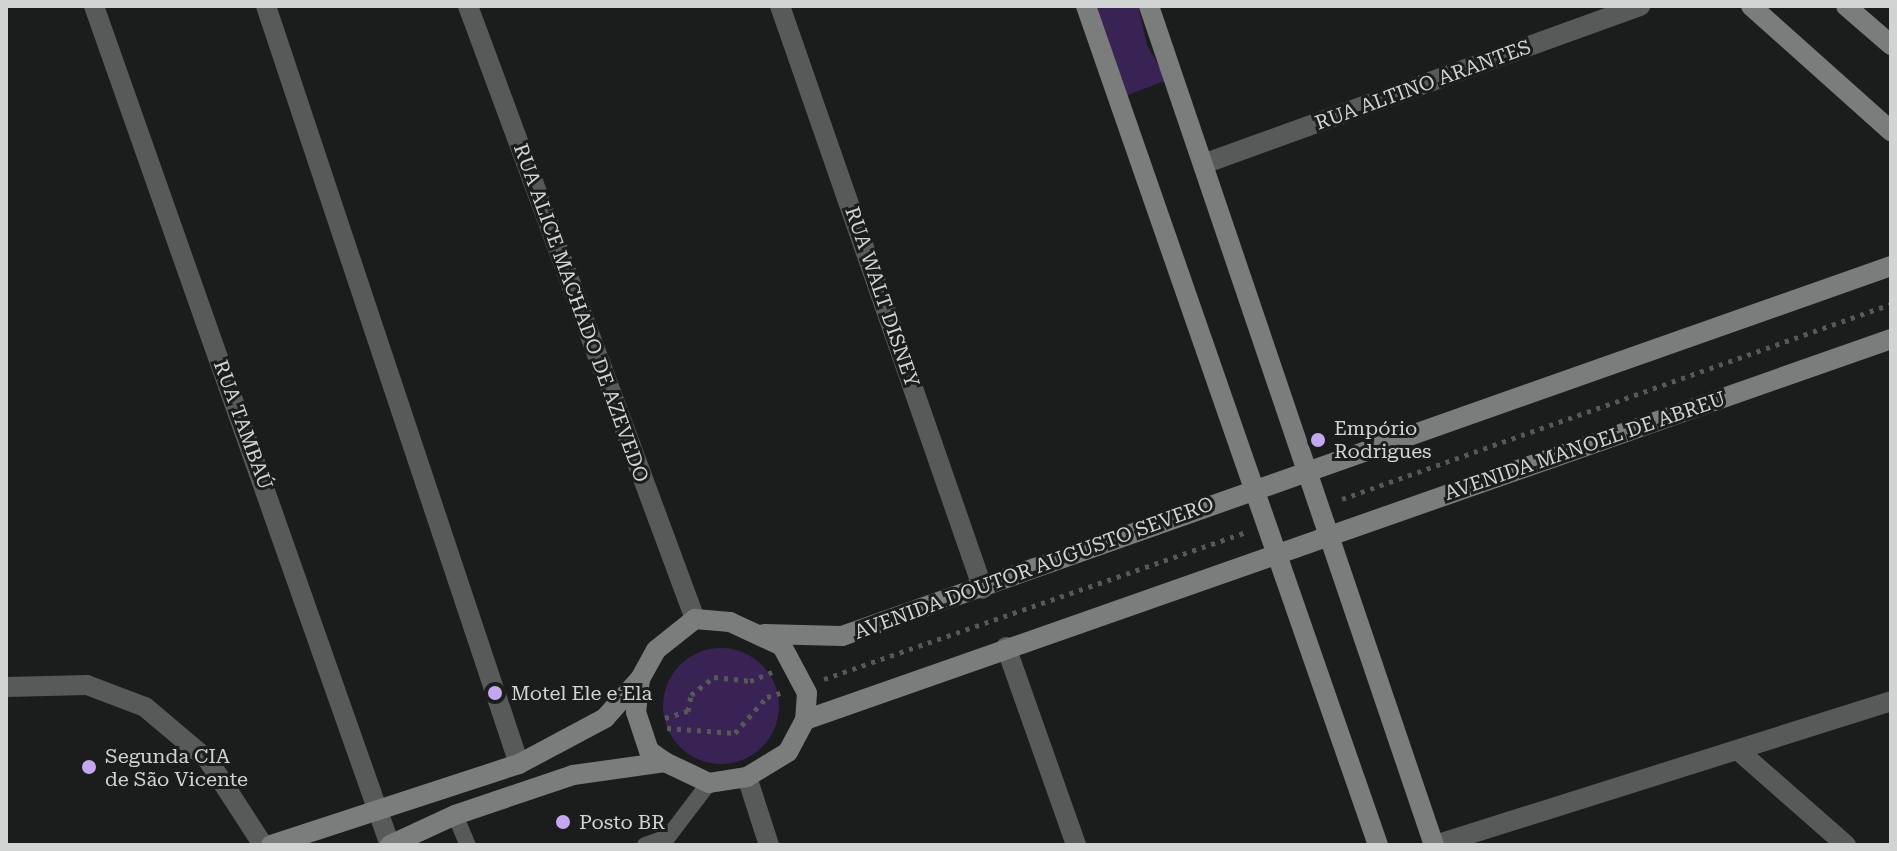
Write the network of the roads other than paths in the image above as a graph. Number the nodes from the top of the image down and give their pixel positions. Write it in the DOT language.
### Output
graph roads {
  1 [pos="94,6"];
  2 [pos="266,6"];
  3 [pos="468,6"];
  4 [pos="780,6"];
  5 [pos="1086,6"];
  6 [pos="1149,6"];
  7 [pos="1640,6"];
  8 [pos="1751,6"];
  9 [pos="1846,6"];
  10 [pos="1891,45"];
  11 [pos="1891,131"];
  12 [pos="1206,163"];
  13 [pos="1891,266"];
  14 [pos="1891,339"];
  15 [pos="1303,472"];
  16 [pos="1254,489"];
  17 [pos="1329,536"];
  18 [pos="1279,552"];
  19 [pos="983,589"];
  20 [pos="695,619"];
  21 [pos="764,634"];
  22 [pos="1006,647"];
  23 [pos="640,679"];
  24 [pos="6,687"];
  25 [pos="1891,701"];
  26 [pos="805,720"];
  27 [pos="1740,752"];
  28 [pos="665,762"];
  29 [pos="519,764"];
  30 [pos="747,777"];
  31 [pos="709,783"];
  32 [pos="380,807"];
  33 [pos="455,815"];
  34 [pos="263,845"];
  35 [pos="271,845"];
  36 [pos="390,845"];
  37 [pos="468,845"];
  38 [pos="645,845"];
  39 [pos="769,845"];
  40 [pos="1076,845"];
  41 [pos="1378,845"];
  42 [pos="1435,845"];
  43 [pos="1846,845"];
  1 -- 32 [label="street, RUA TAMBAÚ"];
  2 -- 29 [label="street"];
  3 -- 20 [label="street, RUA ALICE MACHADO DE AZEVEDO"];
  4 -- 19 [label="street, RUA WALT DISNEY"];
  5 -- 16 [label="street"];
  6 -- 12 [label="street"];
  7 -- 12 [label="street, RUA ALTINO ARANTES"];
  8 -- 11 [label="street"];
  9 -- 10 [label="street"];
  12 -- 15 [label="street"];
  13 -- 15 [label="street"];
  14 -- 17 [label="street, AVENIDA MANOEL DE ABREU"];
  15 -- 16 [label="street, AVENIDA DOUTOR AUGUSTO SEVERO"];
  15 -- 17 [label="street"];
  16 -- 18 [label="street"];
  16 -- 19 [label="street, AVENIDA DOUTOR AUGUSTO SEVERO"];
  17 -- 18 [label="street, AVENIDA MANOEL DE ABREU"];
  17 -- 42 [label="street"];
  18 -- 22 [label="street"];
  18 -- 41 [label="street"];
  19 -- 21 [label="street, AVENIDA DOUTOR AUGUSTO SEVERO"];
  20 -- 21 [label="street"];
  20 -- 23 [label="street"];
  21 -- 26 [label="street"];
  22 -- 26 [label="street"];
  22 -- 40 [label="street"];
  23 -- 28 [label="street"];
  23 -- 29 [label="street"];
  24 -- 34 [label="street"];
  25 -- 27 [label="street"];
  26 -- 30 [label="street"];
  27 -- 42 [label="street"];
  27 -- 43 [label="street"];
  28 -- 31 [label="street"];
  28 -- 33 [label="street"];
  29 -- 32 [label="street"];
  30 -- 31 [label="street"];
  30 -- 39 [label="street"];
  31 -- 38 [label="lane"];
  32 -- 35 [label="street"];
  32 -- 36 [label="street, RUA TAMBAÚ"];
  33 -- 36 [label="street"];
  33 -- 37 [label="lane"];
}
